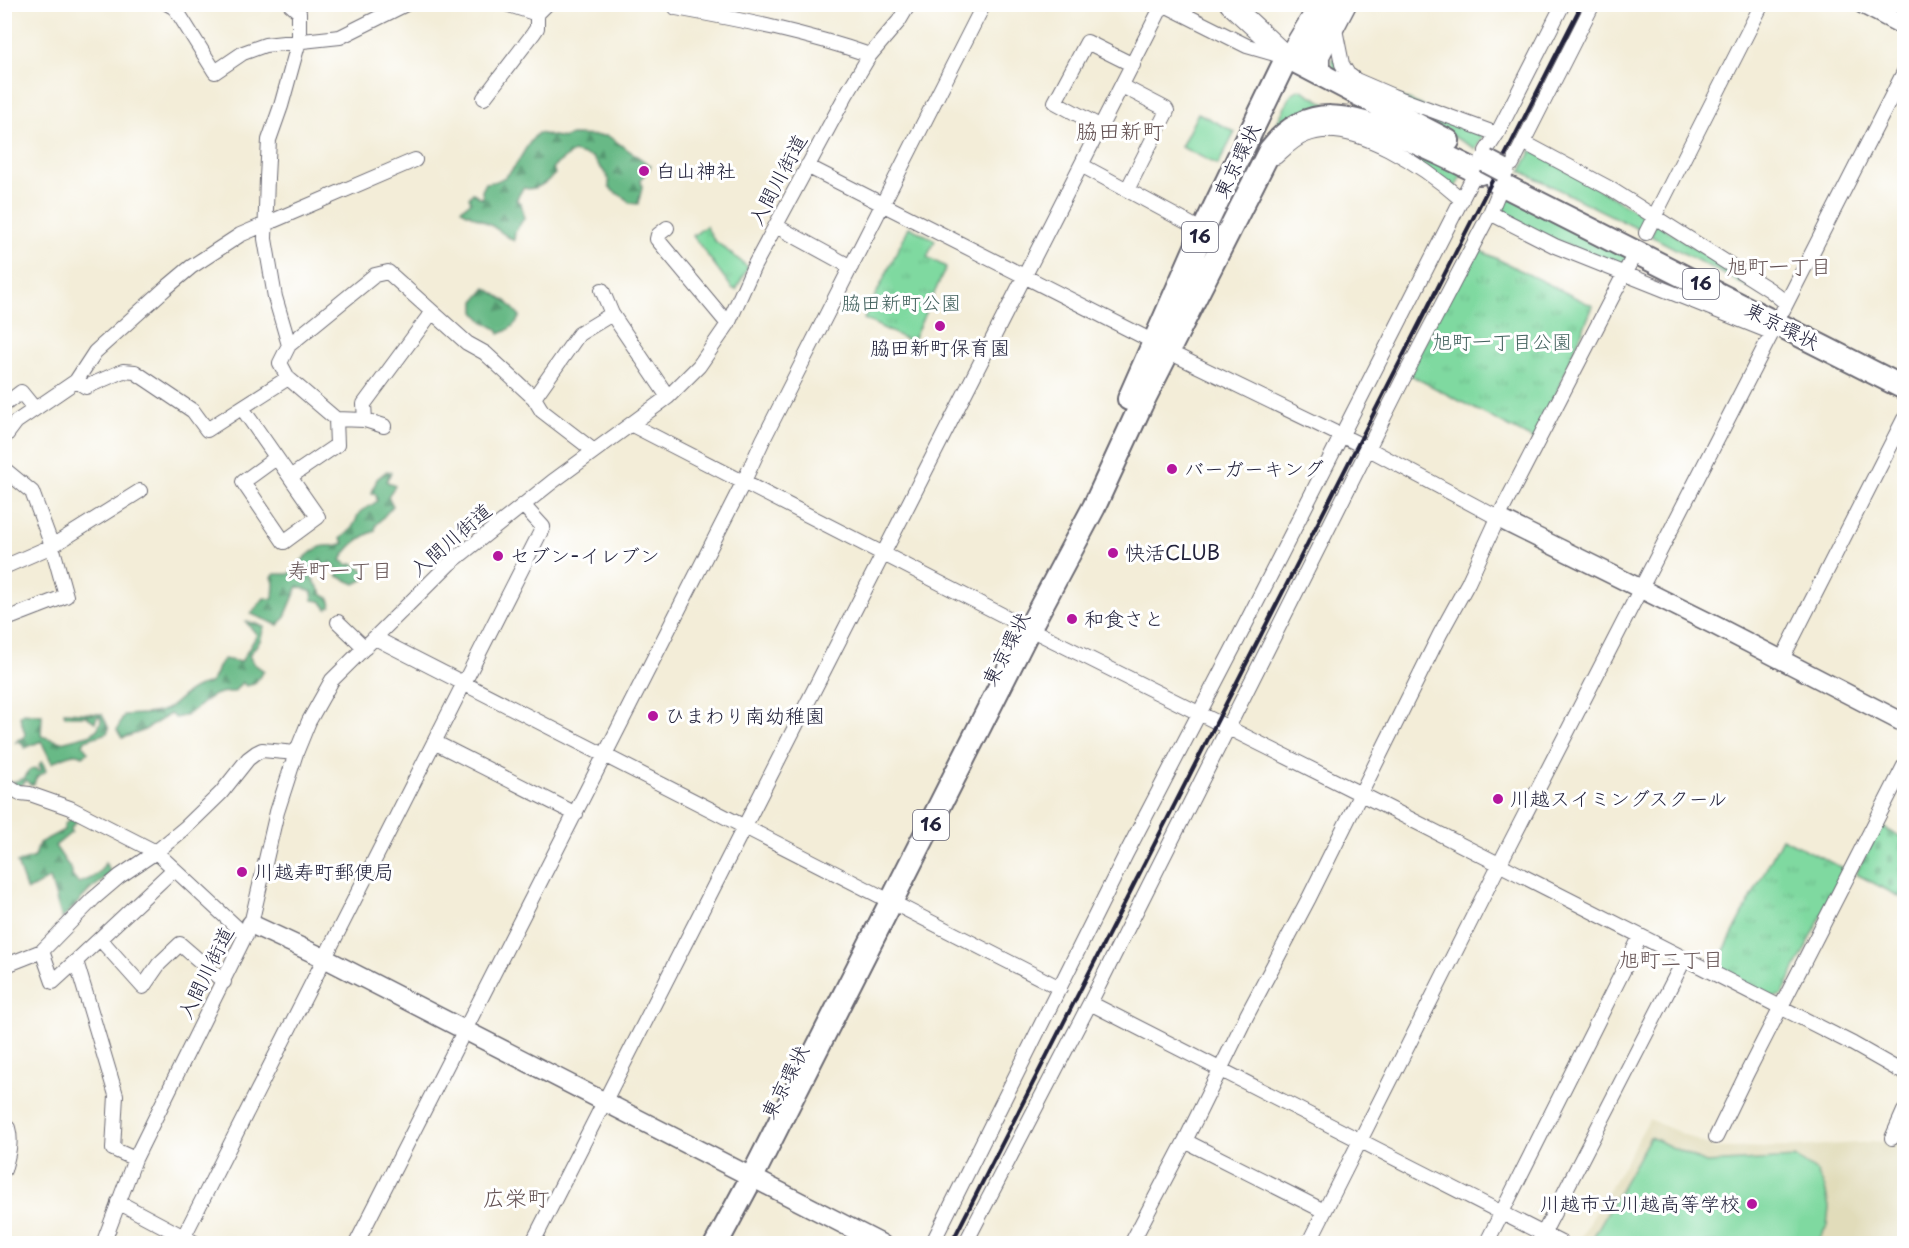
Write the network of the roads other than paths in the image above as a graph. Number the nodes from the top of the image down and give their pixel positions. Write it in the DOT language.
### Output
graph roads {
  1 [pos="168,4"];
  2 [pos="290,4"];
  3 [pos="406,4"];
  4 [pos="506,4"];
  5 [pos="678,4"];
  6 [pos="909,4"];
  7 [pos="984,4"];
  8 [pos="1163,4"];
  9 [pos="1230,4"];
  10 [pos="1318,4"];
  11 [pos="1332,4"];
  12 [pos="1347,4"];
  13 [pos="1563,4"];
  14 [pos="1593,4"];
  15 [pos="1762,4"];
  16 [pos="1862,4"];
  17 [pos="542,9"];
  18 [pos="1905,26"];
  19 [pos="1335,29"];
  20 [pos="299,41"];
  21 [pos="870,55"];
  22 [pos="1293,64"];
  23 [pos="1133,65"];
  24 [pos="1901,78"];
  25 [pos="1329,80"];
  26 [pos="1122,86"];
  27 [pos="484,98"];
  28 [pos="1101,127"];
  29 [pos="1497,134"];
  30 [pos="1523,142"];
  31 [pos="1432,149"];
  32 [pos="415,160"];
  33 [pos="1081,165"];
  34 [pos="807,166"];
  35 [pos="1259,171"];
  36 [pos="1492,172"];
  37 [pos="1127,190"];
  38 [pos="1462,200"];
  39 [pos="884,204"];
  40 [pos="1490,213"];
  41 [pos="1654,217"];
  42 [pos="267,222"];
  43 [pos="776,226"];
  44 [pos="667,228"];
  45 [pos="1203,231"];
  46 [pos="1646,233"];
  47 [pos="1634,257"];
  48 [pos="850,267"];
  49 [pos="1624,275"];
  50 [pos="1024,276"];
  51 [pos="602,290"];
  52 [pos="432,312"];
  53 [pos="612,314"];
  54 [pos="1780,318"];
  55 [pos="728,324"];
  56 [pos="289,345"];
  57 [pos="1162,347"];
  58 [pos="1905,373"];
  59 [pos="288,378"];
  60 [pos="76,381"];
  61 [pos="1905,388"];
  62 [pos="668,397"];
  63 [pos="534,398"];
  64 [pos="4,405"];
  65 [pos="1141,405"];
  66 [pos="34,408"];
  67 [pos="242,408"];
  68 [pos="336,418"];
  69 [pos="1905,419"];
  70 [pos="364,420"];
  71 [pos="633,424"];
  72 [pos="384,426"];
  73 [pos="1341,435"];
  74 [pos="4,438"];
  75 [pos="1369,449"];
  76 [pos="594,451"];
  77 [pos="276,458"];
  78 [pos="4,469"];
  79 [pos="290,477"];
  80 [pos="744,482"];
  81 [pos="140,491"];
  82 [pos="523,505"];
  83 [pos="1498,518"];
  84 [pos="52,546"];
  85 [pos="884,553"];
  86 [pos="4,567"];
  87 [pos="1642,588"];
  88 [pos="4,620"];
  89 [pos="338,622"];
  90 [pos="1024,626"];
  91 [pos="370,643"];
  92 [pos="1782,659"];
  93 [pos="464,684"];
  94 [pos="1199,713"];
  95 [pos="1905,723"];
  96 [pos="1228,728"];
  97 [pos="434,742"];
  98 [pos="296,753"];
  99 [pos="604,755"];
  100 [pos="1905,766"];
  101 [pos="4,783"];
  102 [pos="1361,794"];
  103 [pos="576,814"];
  104 [pos="745,827"];
  105 [pos="156,852"];
  106 [pos="1499,865"];
  107 [pos="174,869"];
  108 [pos="886,898"];
  109 [pos="249,930"];
  110 [pos="1640,937"];
  111 [pos="100,939"];
  112 [pos="42,951"];
  113 [pos="324,958"];
  114 [pos="1684,960"];
  115 [pos="76,961"];
  116 [pos="4,966"];
  117 [pos="224,982"];
  118 [pos="1060,988"];
  119 [pos="1090,1003"];
  120 [pos="1781,1008"];
  121 [pos="464,1030"];
  122 [pos="1219,1069"];
  123 [pos="1905,1073"];
  124 [pos="604,1102"];
  125 [pos="1905,1111"];
  126 [pos="4,1127"];
  127 [pos="1716,1137"];
  128 [pos="1892,1138"];
  129 [pos="1361,1140"];
  130 [pos="1185,1141"];
  131 [pos="135,1160"];
  132 [pos="4,1170"];
  133 [pos="746,1174"];
  134 [pos="118,1202"];
  135 [pos="1324,1211"];
  136 [pos="1502,1212"];
  137 [pos="1540,1238"];
  138 [pos="182,1240"];
  139 [pos="103,1244"];
  140 [pos="197,1244"];
  141 [pos="356,1244"];
  142 [pos="532,1244"];
  143 [pos="700,1244"];
  144 [pos="716,1244"];
  145 [pos="882,1244"];
  146 [pos="932,1244"];
  147 [pos="964,1244"];
  148 [pos="1131,1244"];
  149 [pos="1308,1244"];
  150 [pos="1486,1244"];
  151 [pos="1563,1244"];
  1 -- 20 [label="street"];
  2 -- 20 [label="street"];
  3 -- 20 [label="street"];
  4 -- 17 [label="street"];
  5 -- 21 [label="street"];
  6 -- 21 [label="street, 入間川街道"];
  7 -- 39 [label="street"];
  8 -- 22 [label="street"];
  8 -- 23 [label="street"];
  9 -- 22 [label="main road"];
  10 -- 22 [label="street"];
  11 -- 22 [label="street"];
  12 -- 19 [label="street"];
  13 -- 29 [label="street"];
  14 -- 30 [label="street"];
  15 -- 41 [label="street"];
  16 -- 18 [label="street"];
  17 -- 27 [label="street"];
  19 -- 25 [label="street"];
  19 -- 29 [label="street"];
  20 -- 42 [label="street"];
  21 -- 34 [label="street, 入間川街道"];
  22 -- 25 [label="highway, 東京環状 / 16"];
  22 -- 31 [label="highway"];
  22 -- 45 [label="highway, 東京環状 / 16"];
  22 -- 65 [label="highway, 東京環状 / 16"];
  23 -- 26 [label="street"];
  23 -- 28 [label="street"];
  24 -- 54 [label="street"];
  25 -- 36 [label="highway, 東京環状 / 16"];
  26 -- 28 [label="street"];
  26 -- 37 [label="street"];
  28 -- 33 [label="street"];
  29 -- 36 [label="street"];
  30 -- 36 [label="street"];
  30 -- 41 [label="street"];
  31 -- 35 [label="highway, 東京環状 / 16"];
  31 -- 36 [label="highway, 東京環状 / 16"];
  32 -- 42 [label="street"];
  33 -- 37 [label="street"];
  33 -- 50 [label="street"];
  34 -- 39 [label="street"];
  34 -- 43 [label="street, 入間川街道"];
  35 -- 38 [label="street"];
  35 -- 57 [label="highway, 東京環状 / 16"];
  36 -- 38 [label="street"];
  36 -- 40 [label="street"];
  36 -- 54 [label="highway, 東京環状 / 16"];
  37 -- 45 [label="street"];
  38 -- 73 [label="street"];
  39 -- 48 [label="street"];
  39 -- 50 [label="street"];
  40 -- 49 [label="street"];
  40 -- 75 [label="street"];
  41 -- 46 [label="street"];
  41 -- 54 [label="street"];
  42 -- 56 [label="street"];
  42 -- 60 [label="street"];
  43 -- 48 [label="street"];
  43 -- 55 [label="street, 入間川街道"];
  44 -- 55 [label="street"];
  45 -- 57 [label="highway, 東京環状 / 16"];
  47 -- 49 [label="street"];
  48 -- 80 [label="street"];
  49 -- 54 [label="street"];
  49 -- 83 [label="street"];
  50 -- 57 [label="street"];
  50 -- 85 [label="street"];
  51 -- 53 [label="street"];
  52 -- 56 [label="street"];
  52 -- 63 [label="street"];
  52 -- 70 [label="street"];
  53 -- 62 [label="street"];
  53 -- 63 [label="street"];
  54 -- 58 [label="highway, 東京環状 / 16"];
  54 -- 61 [label="highway, 東京環状 / 16"];
  54 -- 87 [label="street"];
  55 -- 62 [label="street, 入間川街道"];
  56 -- 59 [label="street"];
  57 -- 65 [label="highway, 東京環状 / 16"];
  57 -- 73 [label="street"];
  57 -- 90 [label="highway, 東京環状 / 16"];
  59 -- 67 [label="street"];
  59 -- 68 [label="street"];
  60 -- 66 [label="street"];
  60 -- 67 [label="street"];
  62 -- 71 [label="street, 入間川街道"];
  63 -- 76 [label="street"];
  64 -- 66 [label="street"];
  65 -- 90 [label="highway, 東京環状 / 16"];
  66 -- 74 [label="street"];
  67 -- 77 [label="street"];
  68 -- 70 [label="street"];
  68 -- 79 [label="street"];
  69 -- 92 [label="street"];
  70 -- 72 [label="street"];
  71 -- 76 [label="street, 入間川街道"];
  71 -- 80 [label="street"];
  73 -- 75 [label="street"];
  73 -- 94 [label="street"];
  75 -- 83 [label="street"];
  75 -- 96 [label="street"];
  76 -- 82 [label="street, 入間川街道"];
  77 -- 79 [label="street"];
  77 -- 79 [label="street"];
  78 -- 84 [label="street"];
  80 -- 85 [label="street"];
  80 -- 99 [label="street"];
  81 -- 84 [label="street"];
  82 -- 91 [label="street, 入間川街道"];
  82 -- 93 [label="street"];
  83 -- 87 [label="street"];
  83 -- 102 [label="street"];
  84 -- 86 [label="street"];
  84 -- 88 [label="street"];
  85 -- 90 [label="street"];
  85 -- 104 [label="street"];
  87 -- 92 [label="street"];
  87 -- 106 [label="street"];
  89 -- 91 [label="street"];
  90 -- 94 [label="street"];
  90 -- 108 [label="highway, 東京環状 / 16"];
  91 -- 93 [label="street"];
  91 -- 98 [label="street, 入間川街道"];
  92 -- 95 [label="street"];
  93 -- 97 [label="street"];
  93 -- 99 [label="street"];
  94 -- 96 [label="street"];
  94 -- 118 [label="street"];
  96 -- 102 [label="street"];
  96 -- 119 [label="street"];
  97 -- 103 [label="street"];
  97 -- 113 [label="street"];
  98 -- 105 [label="street"];
  98 -- 109 [label="street, 入間川街道"];
  99 -- 103 [label="street"];
  99 -- 104 [label="street"];
  100 -- 120 [label="street"];
  101 -- 105 [label="street"];
  102 -- 106 [label="street"];
  102 -- 122 [label="street"];
  103 -- 121 [label="street"];
  104 -- 108 [label="street"];
  104 -- 124 [label="street"];
  105 -- 107 [label="street"];
  105 -- 112 [label="street"];
  106 -- 110 [label="street"];
  106 -- 129 [label="street"];
  107 -- 109 [label="street"];
  107 -- 111 [label="street"];
  108 -- 118 [label="street"];
  108 -- 133 [label="highway, 東京環状 / 16"];
  109 -- 113 [label="street"];
  109 -- 117 [label="street, 入間川街道"];
  110 -- 114 [label="street"];
  110 -- 136 [label="street"];
  111 -- 115 [label="street"];
  111 -- 117 [label="street"];
  112 -- 115 [label="street"];
  112 -- 116 [label="street"];
  113 -- 121 [label="street"];
  113 -- 138 [label="street"];
  114 -- 120 [label="street"];
  114 -- 137 [label="street"];
  115 -- 131 [label="street"];
  117 -- 131 [label="street, 入間川街道"];
  118 -- 146 [label="street"];
  119 -- 122 [label="street"];
  119 -- 147 [label="street"];
  120 -- 123 [label="street"];
  120 -- 127 [label="street"];
  121 -- 124 [label="street"];
  121 -- 141 [label="street"];
  122 -- 129 [label="street"];
  122 -- 130 [label="street"];
  124 -- 133 [label="street"];
  124 -- 142 [label="street"];
  125 -- 128 [label="street"];
  126 -- 132 [label="street"];
  129 -- 135 [label="street"];
  129 -- 136 [label="street"];
  130 -- 135 [label="street"];
  130 -- 148 [label="street"];
  131 -- 134 [label="street, 入間川街道"];
  133 -- 143 [label="highway, 東京環状 / 16"];
  133 -- 144 [label="highway, 東京環状 / 16"];
  133 -- 145 [label="street"];
  134 -- 138 [label="street"];
  134 -- 139 [label="street, 入間川街道"];
  135 -- 149 [label="street"];
  136 -- 137 [label="street"];
  136 -- 150 [label="street"];
  137 -- 151 [label="street"];
  138 -- 140 [label="street"];
}
